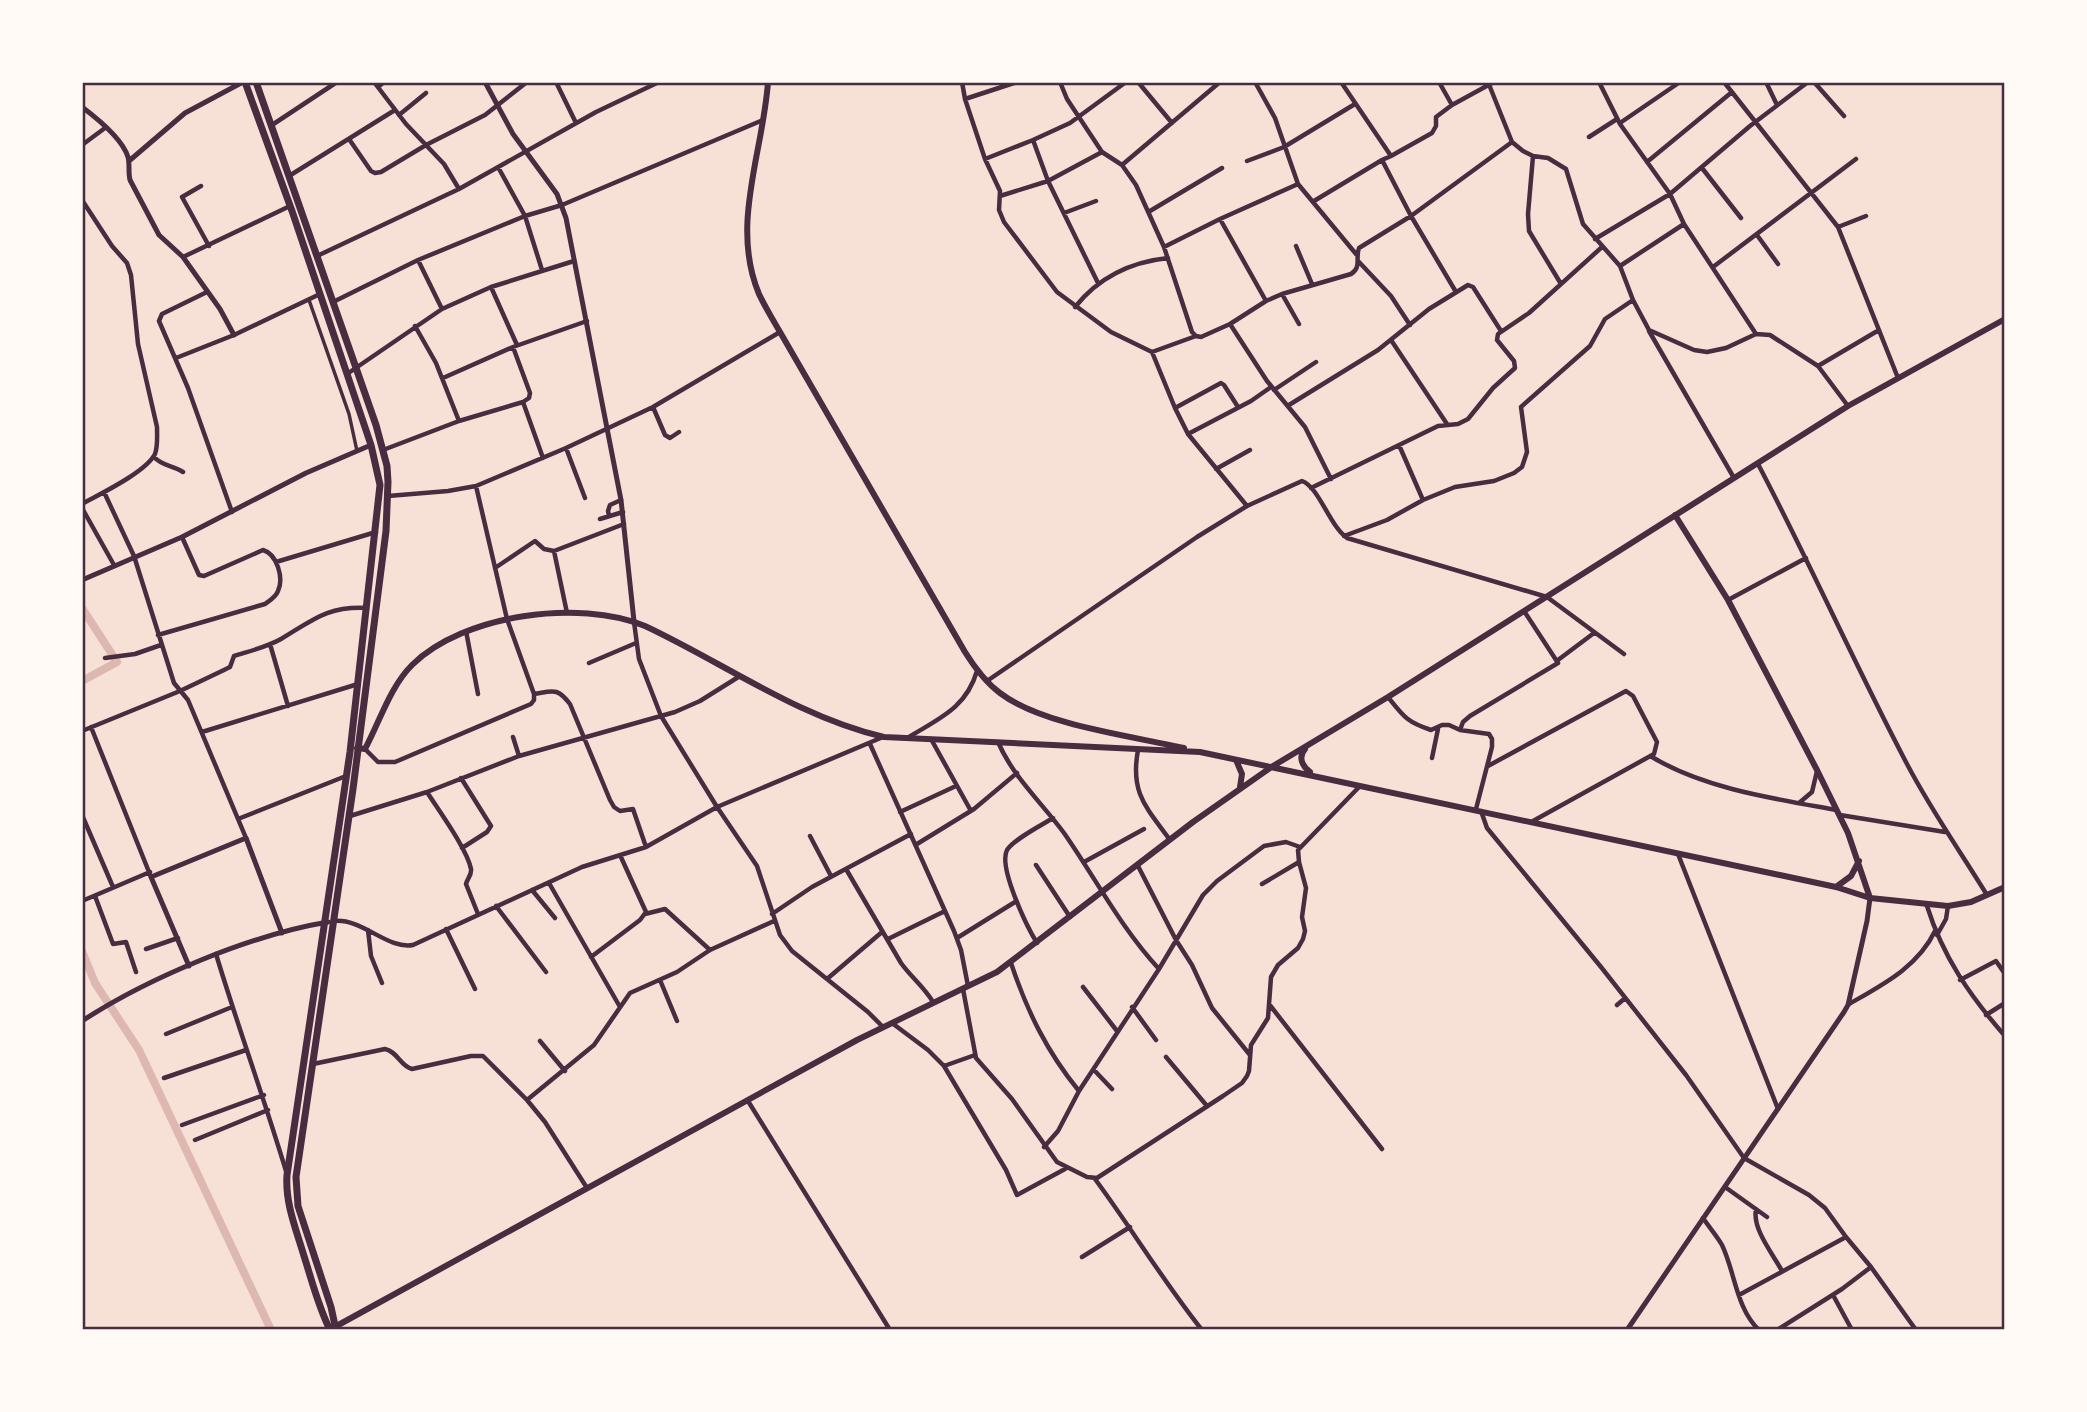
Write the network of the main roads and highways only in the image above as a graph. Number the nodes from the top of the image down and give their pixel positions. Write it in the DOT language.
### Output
graph roads {
  1 [pos="244,82"];
  2 [pos="256,82"];
  3 [pos="768,82"];
  4 [pos="303,214"];
  5 [pos="294,217"];
  6 [pos="2005,319"];
  7 [pos="1675,515"];
  8 [pos="370,576"];
  9 [pos="380,578"];
  10 [pos="1309,745"];
  11 [pos="361,748"];
  12 [pos="1199,752"];
  13 [pos="1236,760"];
  14 [pos="1273,766"];
  15 [pos="1314,775"];
  16 [pos="1239,789"];
  17 [pos="1859,861"];
  18 [pos="1836,887"];
  19 [pos="2005,887"];
  20 [pos="1870,898"];
  21 [pos="330,921"];
  22 [pos="332,1329"];
  1 -- 5 [label="main road"];
  2 -- 4 [label="main road"];
  3 -- 12 [label="main road"];
  4 -- 5 [label="main road"];
  4 -- 9 [label="main road"];
  5 -- 8 [label="main road"];
  6 -- 7 [label="main road"];
  7 -- 10 [label="main road"];
  7 -- 17 [label="main road"];
  8 -- 9 [label="main road"];
  8 -- 21 [label="main road"];
  9 -- 11 [label="main road"];
  10 -- 14 [label="main road"];
  10 -- 15 [label="main road"];
  11 -- 12 [label="main road"];
  11 -- 21 [label="main road"];
  12 -- 13 [label="main road"];
  13 -- 14 [label="main road"];
  13 -- 16 [label="main road"];
  14 -- 15 [label="main road"];
  14 -- 16 [label="main road"];
  15 -- 18 [label="main road"];
  16 -- 22 [label="main road"];
  17 -- 18 [label="main road"];
  17 -- 20 [label="main road"];
  18 -- 20 [label="main road"];
  19 -- 20 [label="main road"];
  21 -- 22 [label="main road"];
  21 -- 22 [label="main road"];
}
